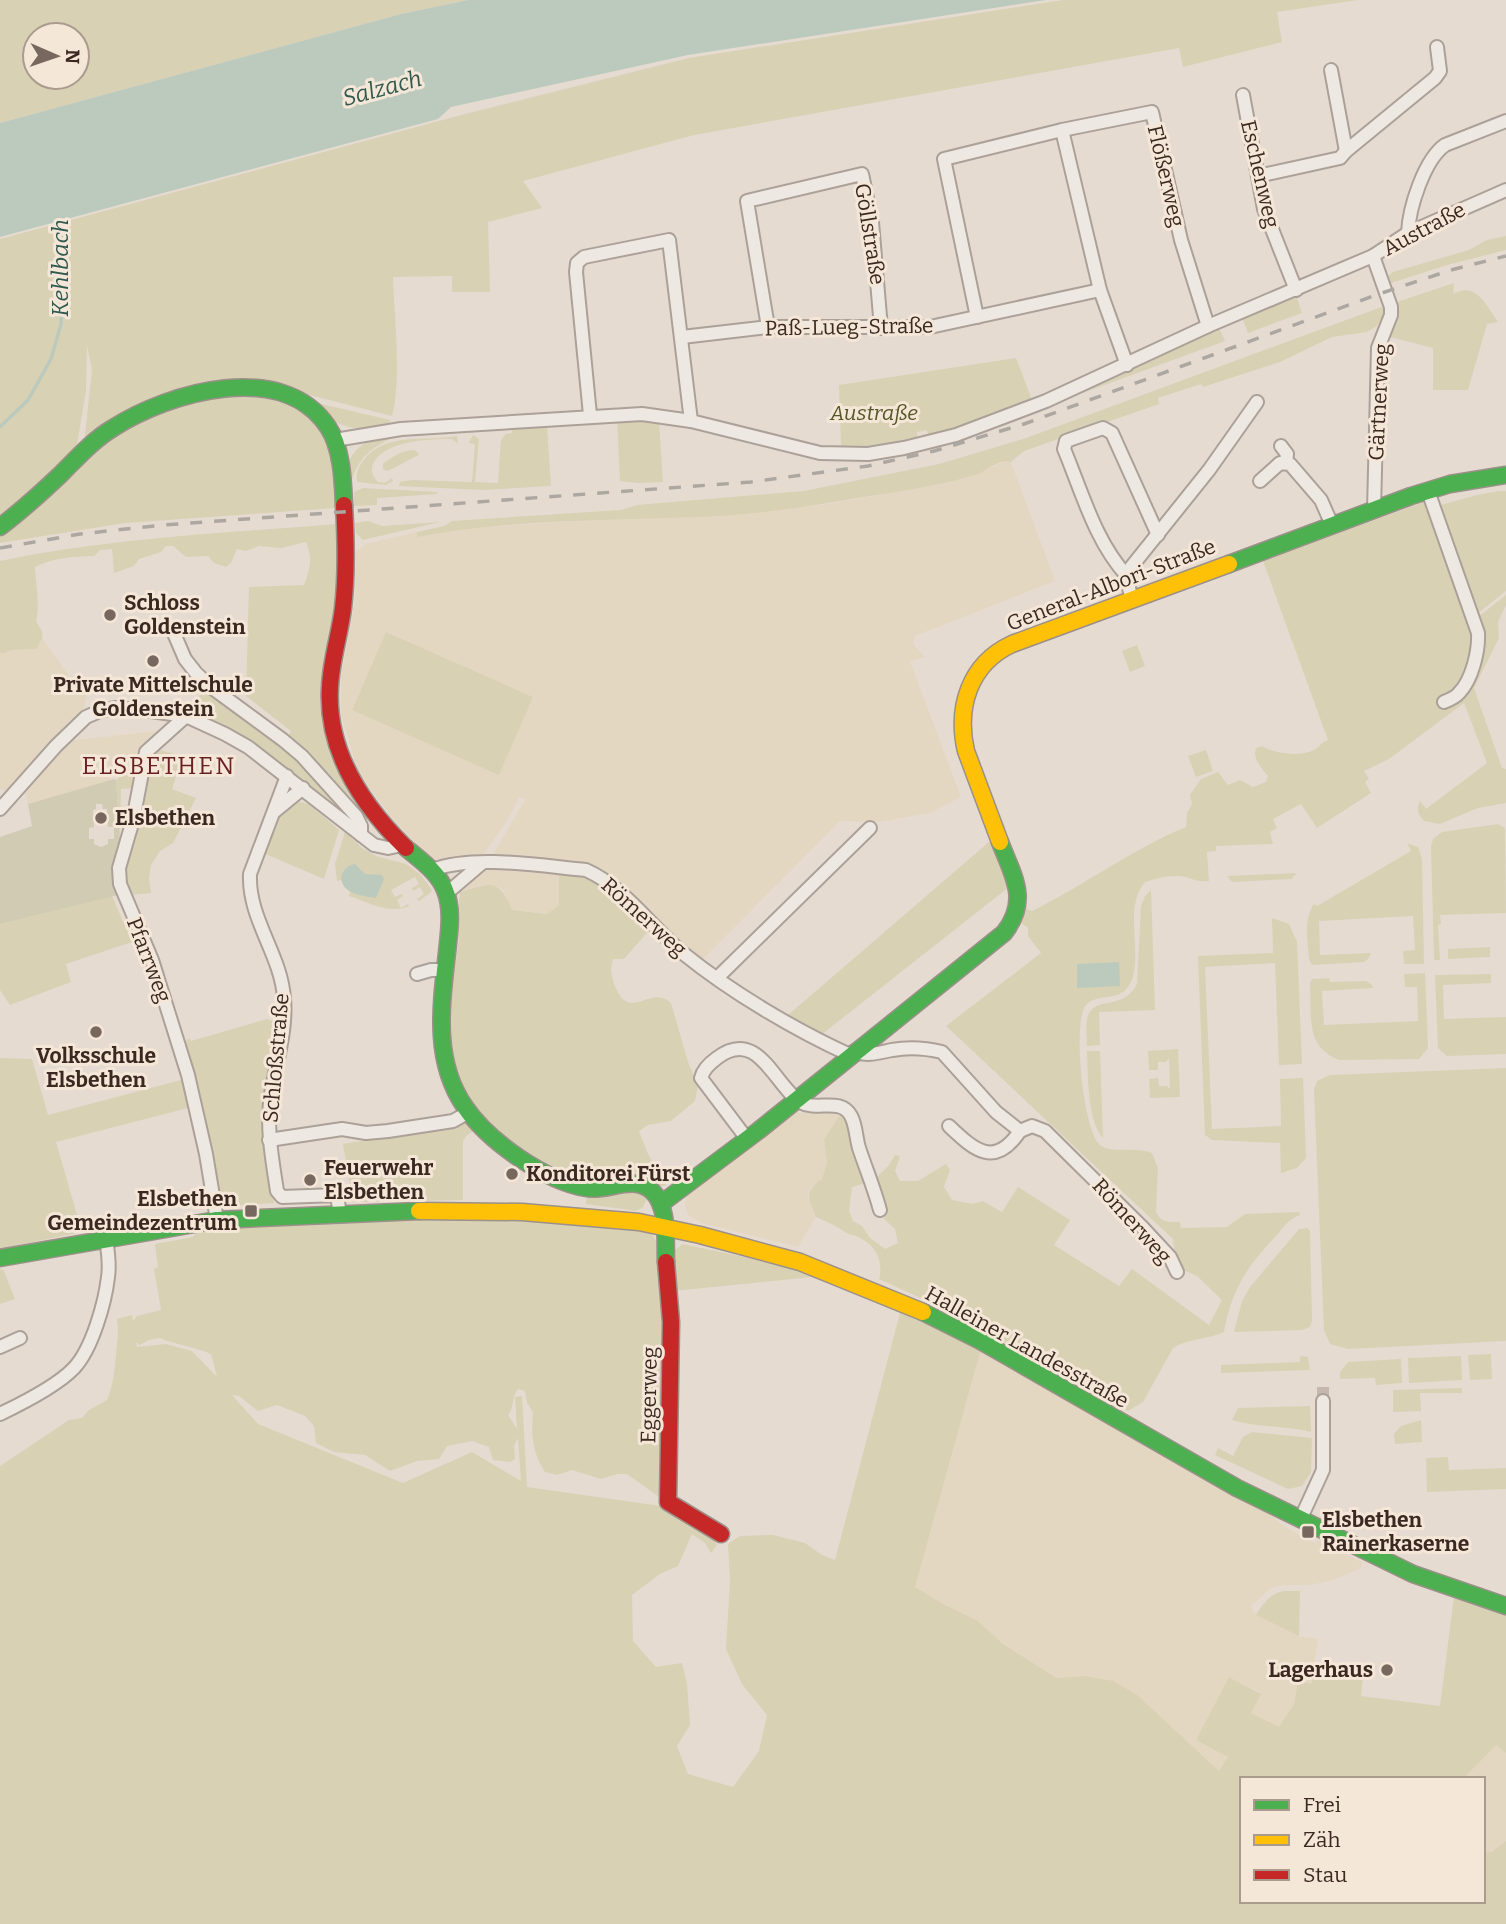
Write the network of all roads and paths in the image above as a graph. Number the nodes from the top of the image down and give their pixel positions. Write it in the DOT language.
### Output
graph roads {
  1 [pos="1437,47"];
  2 [pos="1331,70"];
  3 [pos="1243,95"];
  4 [pos="1506,121"];
  5 [pos="1062,130"];
  6 [pos="1346,151"];
  7 [pos="1258,176"];
  8 [pos="1506,190"];
  9 [pos="1408,233"];
  10 [pos="1373,256"];
  11 [pos="1100,290"];
  12 [pos="1296,290"];
  13 [pos="977,317"];
  14 [pos="1208,326"];
  15 [pos="768,327"];
  16 [pos="881,328"];
  17 [pos="682,337"];
  18 [pos="1127,365"];
  19 [pos="1257,402"];
  20 [pos="590,415"];
  21 [pos="691,421"];
  22 [pos="335,440"];
  23 [pos="1281,446"];
  24 [pos="1286,463"];
  25 [pos="1506,475"];
  26 [pos="1260,481"];
  27 [pos="1428,491"];
  28 [pos="1374,511"];
  29 [pos="1332,525"];
  30 [pos="0,527"];
  31 [pos="1158,535"];
  32 [pos="1127,576"];
  33 [pos="1132,600"];
  34 [pos="173,631"];
  35 [pos="1444,702"];
  36 [pos="186,716"];
  37 [pos="287,776"];
  38 [pos="303,788"];
  39 [pos="1,804"];
  40 [pos="275,811"];
  41 [pos="870,828"];
  42 [pos="361,835"];
  43 [pos="402,845"];
  44 [pos="482,864"];
  45 [pos="432,870"];
  46 [pos="447,893"];
  47 [pos="445,970"];
  48 [pos="417,974"];
  49 [pos="717,978"];
  50 [pos="852,1054"];
  51 [pos="796,1100"];
  52 [pos="468,1112"];
  53 [pos="949,1126"];
  54 [pos="1020,1131"];
  55 [pos="747,1139"];
  56 [pos="269,1140"];
  57 [pos="662,1203"];
  58 [pos="880,1210"];
  59 [pos="340,1214"];
  60 [pos="217,1220"];
  61 [pos="664,1227"];
  62 [pos="106,1239"];
  63 [pos="0,1258"];
  64 [pos="1177,1272"];
  65 [pos="20,1338"];
  66 [pos="0,1348"];
  67 [pos="1323,1401"];
  68 [pos="0,1414"];
  69 [pos="1301,1518"];
  70 [pos="721,1534"];
  71 [pos="1506,1606"];
  1 -- 6 [label="street"];
  2 -- 6 [label="street"];
  3 -- 7 [label="street, Eschenweg"];
  4 -- 9 [label="street"];
  5 -- 11 [label="street"];
  5 -- 13 [label="street"];
  5 -- 14 [label="street, Flößerweg"];
  6 -- 7 [label="street"];
  7 -- 12 [label="street, Eschenweg"];
  8 -- 9 [label="street, Austraße"];
  9 -- 10 [label="street, Austraße"];
  10 -- 12 [label="street, Austraße"];
  10 -- 28 [label="street, Gärtnerweg"];
  11 -- 13 [label="street, Paß-Lueg-Straße"];
  11 -- 18 [label="street"];
  12 -- 14 [label="street, Austraße"];
  13 -- 16 [label="street, Paß-Lueg-Straße"];
  14 -- 18 [label="street, Austraße"];
  15 -- 16 [label="street, Paß-Lueg-Straße"];
  15 -- 16 [label="street, Göllstraße"];
  15 -- 17 [label="street, Paß-Lueg-Straße"];
  17 -- 20 [label="street"];
  17 -- 21 [label="street"];
  18 -- 21 [label="street, Austraße"];
  19 -- 31 [label="street"];
  20 -- 21 [label="street, Austraße"];
  20 -- 22 [label="street, Austraße"];
  22 -- 30 [label="street"];
  22 -- 43 [label="street"];
  23 -- 24 [label="street"];
  24 -- 26 [label="street"];
  24 -- 29 [label="street"];
  25 -- 27 [label="street, General-Albori-Straße"];
  27 -- 28 [label="street, General-Albori-Straße"];
  27 -- 35 [label="street"];
  28 -- 29 [label="street, General-Albori-Straße"];
  29 -- 33 [label="street, General-Albori-Straße"];
  31 -- 32 [label="street"];
  31 -- 32 [label="street"];
  32 -- 33 [label="street"];
  33 -- 50 [label="street, General-Albori-Straße"];
  34 -- 42 [label="street"];
  36 -- 37 [label="street"];
  36 -- 39 [label="street"];
  36 -- 60 [label="street, Pfarrweg"];
  37 -- 38 [label="street"];
  37 -- 40 [label="street, Schloßstraße"];
  38 -- 40 [label="street, Schloßstraße"];
  38 -- 42 [label="street"];
  40 -- 56 [label="street, Schloßstraße"];
  41 -- 49 [label="street"];
  42 -- 43 [label="street"];
  43 -- 45 [label="street"];
  44 -- 45 [label="street, Römerweg"];
  44 -- 46 [label="street"];
  44 -- 49 [label="street, Römerweg"];
  45 -- 46 [label="street"];
  46 -- 47 [label="street"];
  47 -- 48 [label="street"];
  47 -- 52 [label="street"];
  49 -- 50 [label="street, Römerweg"];
  50 -- 51 [label="street, General-Albori-Straße"];
  50 -- 54 [label="street, Römerweg"];
  51 -- 55 [label="street, General-Albori-Straße"];
  51 -- 55 [label="street"];
  51 -- 58 [label="street"];
  52 -- 56 [label="street"];
  52 -- 57 [label="street"];
  53 -- 54 [label="street"];
  54 -- 64 [label="street, Römerweg"];
  55 -- 57 [label="street, General-Albori-Straße"];
  56 -- 59 [label="street, Schloßstraße"];
  57 -- 61 [label="street"];
  59 -- 60 [label="street, Halleiner Landesstraße"];
  59 -- 61 [label="street, Halleiner Landesstraße"];
  60 -- 62 [label="street, Halleiner Landesstraße"];
  61 -- 69 [label="street, Halleiner Landesstraße"];
  61 -- 70 [label="street, Eggerweg"];
  62 -- 63 [label="street, Halleiner Landesstraße"];
  62 -- 68 [label="street"];
  65 -- 66 [label="street"];
  67 -- 69 [label="street"];
  69 -- 71 [label="street, Halleiner Landesstraße"];
}
